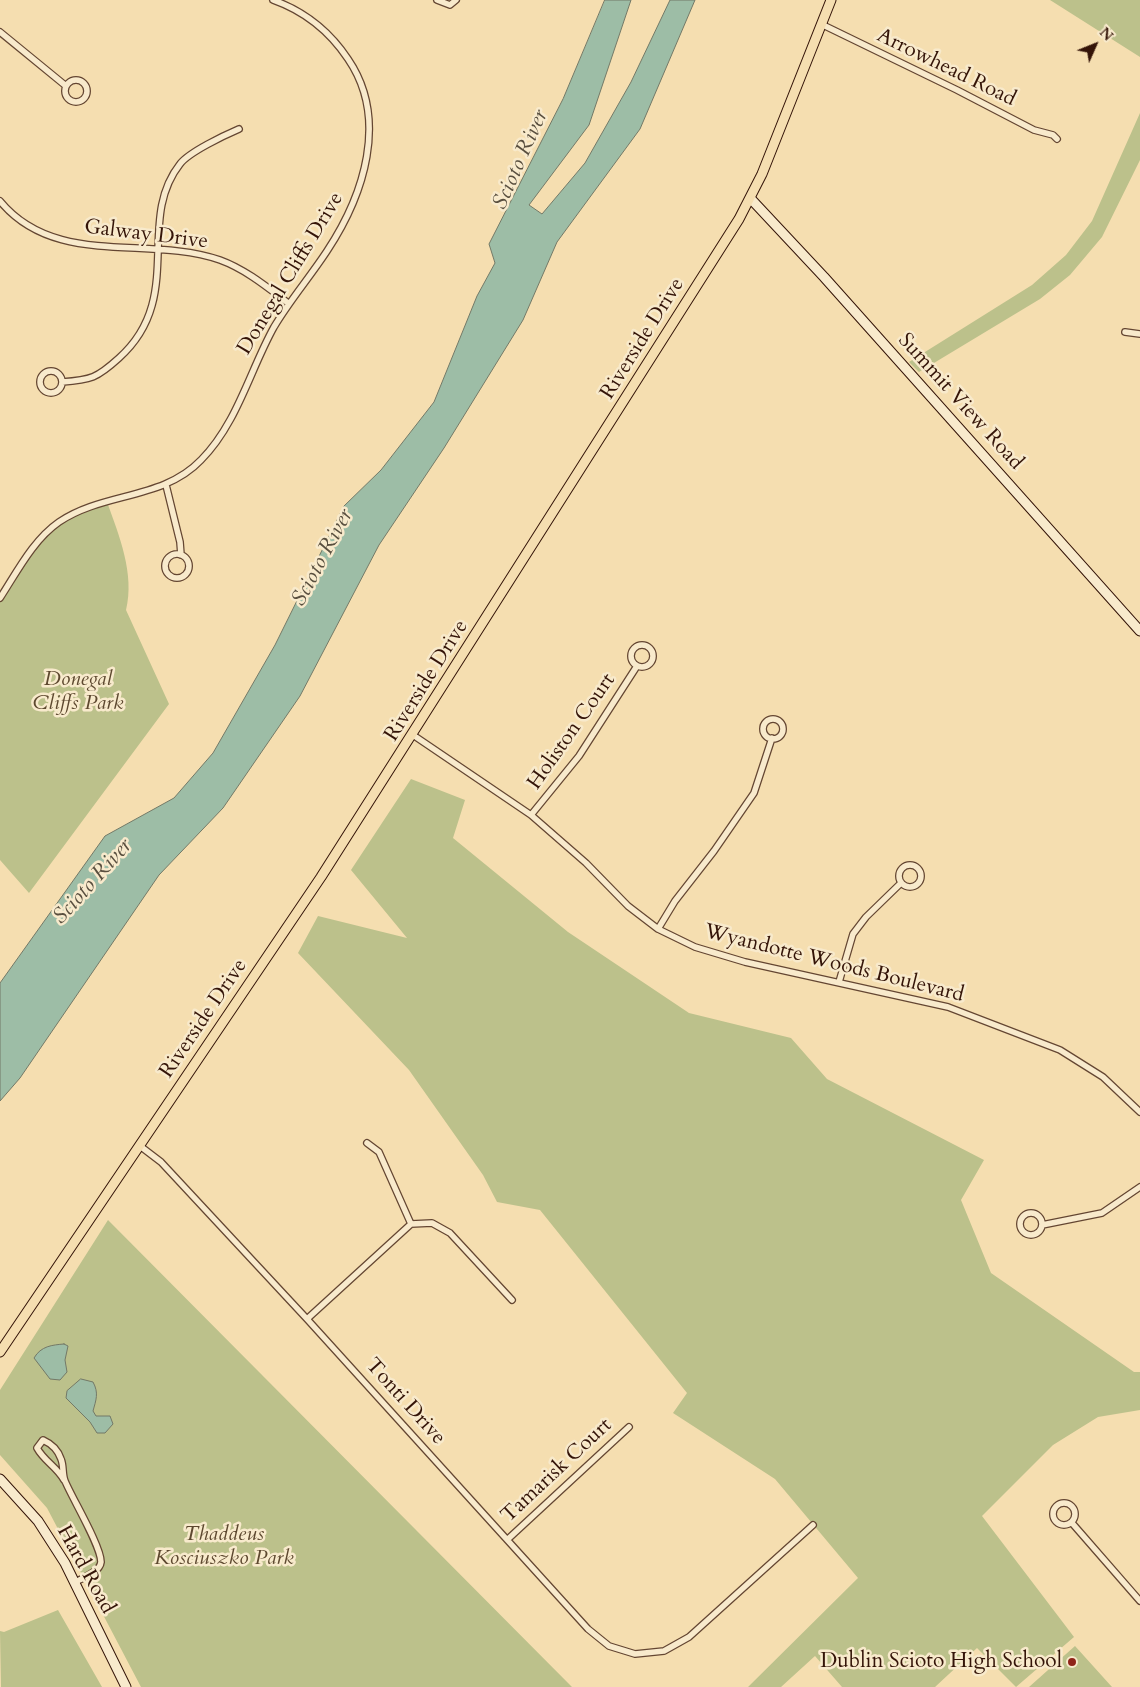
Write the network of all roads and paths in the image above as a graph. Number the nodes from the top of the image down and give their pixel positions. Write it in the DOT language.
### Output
graph roads {
  1 [pos="274,0"];
  2 [pos="437,0"];
  3 [pos="456,0"];
  4 [pos="831,0"];
  5 [pos="821,24"];
  6 [pos="0,32"];
  7 [pos="66,86"];
  8 [pos="239,130"];
  9 [pos="1057,139"];
  10 [pos="751,199"];
  11 [pos="0,202"];
  12 [pos="159,250"];
  13 [pos="288,303"];
  14 [pos="1125,332"];
  15 [pos="1140,334"];
  16 [pos="62,382"];
  17 [pos="166,485"];
  18 [pos="181,555"];
  19 [pos="0,598"];
  20 [pos="1140,631"];
  21 [pos="637,666"];
  22 [pos="413,736"];
  23 [pos="772,738"];
  24 [pos="531,815"];
  25 [pos="901,883"];
  26 [pos="658,929"];
  27 [pos="839,982"];
  28 [pos="1140,1112"];
  29 [pos="367,1143"];
  30 [pos="140,1146"];
  31 [pos="1140,1188"];
  32 [pos="411,1224"];
  33 [pos="1042,1225"];
  34 [pos="512,1300"];
  35 [pos="307,1319"];
  36 [pos="0,1352"];
  37 [pos="629,1427"];
  38 [pos="0,1479"];
  39 [pos="64,1480"];
  40 [pos="1072,1523"];
  41 [pos="813,1524"];
  42 [pos="508,1539"];
  43 [pos="75,1582"];
  44 [pos="1140,1601"];
  45 [pos="126,1687"];
  1 -- 13 [label="street, Donegal Cliffs Drive"];
  2 -- 3 [label="street"];
  4 -- 5 [label="main road, Riverside Drive"];
  5 -- 9 [label="street, Arrowhead Road"];
  5 -- 10 [label="main road, Riverside Drive"];
  6 -- 7 [label="street"];
  7 -- 7 [label="street"];
  8 -- 12 [label="street"];
  10 -- 20 [label="street, Summit View Road"];
  10 -- 22 [label="main road, Riverside Drive"];
  11 -- 12 [label="street, Galway Drive"];
  12 -- 13 [label="street, Galway Drive"];
  12 -- 16 [label="street"];
  13 -- 17 [label="street, Donegal Cliffs Drive"];
  14 -- 15 [label="street"];
  17 -- 18 [label="street"];
  17 -- 19 [label="street, Donegal Cliffs Drive"];
  18 -- 18 [label="street"];
  21 -- 21 [label="street, Holiston Court"];
  21 -- 24 [label="street, Holiston Court"];
  22 -- 24 [label="street, Wyandotte Woods Boulevard"];
  22 -- 30 [label="main road, Riverside Drive"];
  23 -- 26 [label="street"];
  24 -- 26 [label="street, Wyandotte Woods Boulevard"];
  25 -- 27 [label="street"];
  26 -- 27 [label="street, Wyandotte Woods Boulevard"];
  27 -- 28 [label="street, Wyandotte Woods Boulevard"];
  29 -- 32 [label="street"];
  30 -- 35 [label="street, Tonti Drive"];
  30 -- 36 [label="main road, Riverside Drive"];
  31 -- 33 [label="street"];
  32 -- 34 [label="street"];
  32 -- 35 [label="street"];
  33 -- 33 [label="street"];
  35 -- 42 [label="street, Tonti Drive"];
  37 -- 42 [label="street, Tamarisk Court"];
  38 -- 43 [label="street, Hard Road"];
  39 -- 39 [label="street"];
  39 -- 43 [label="street"];
  40 -- 44 [label="street"];
  41 -- 42 [label="street, Tonti Drive"];
  43 -- 45 [label="street, Hard Road"];
}
